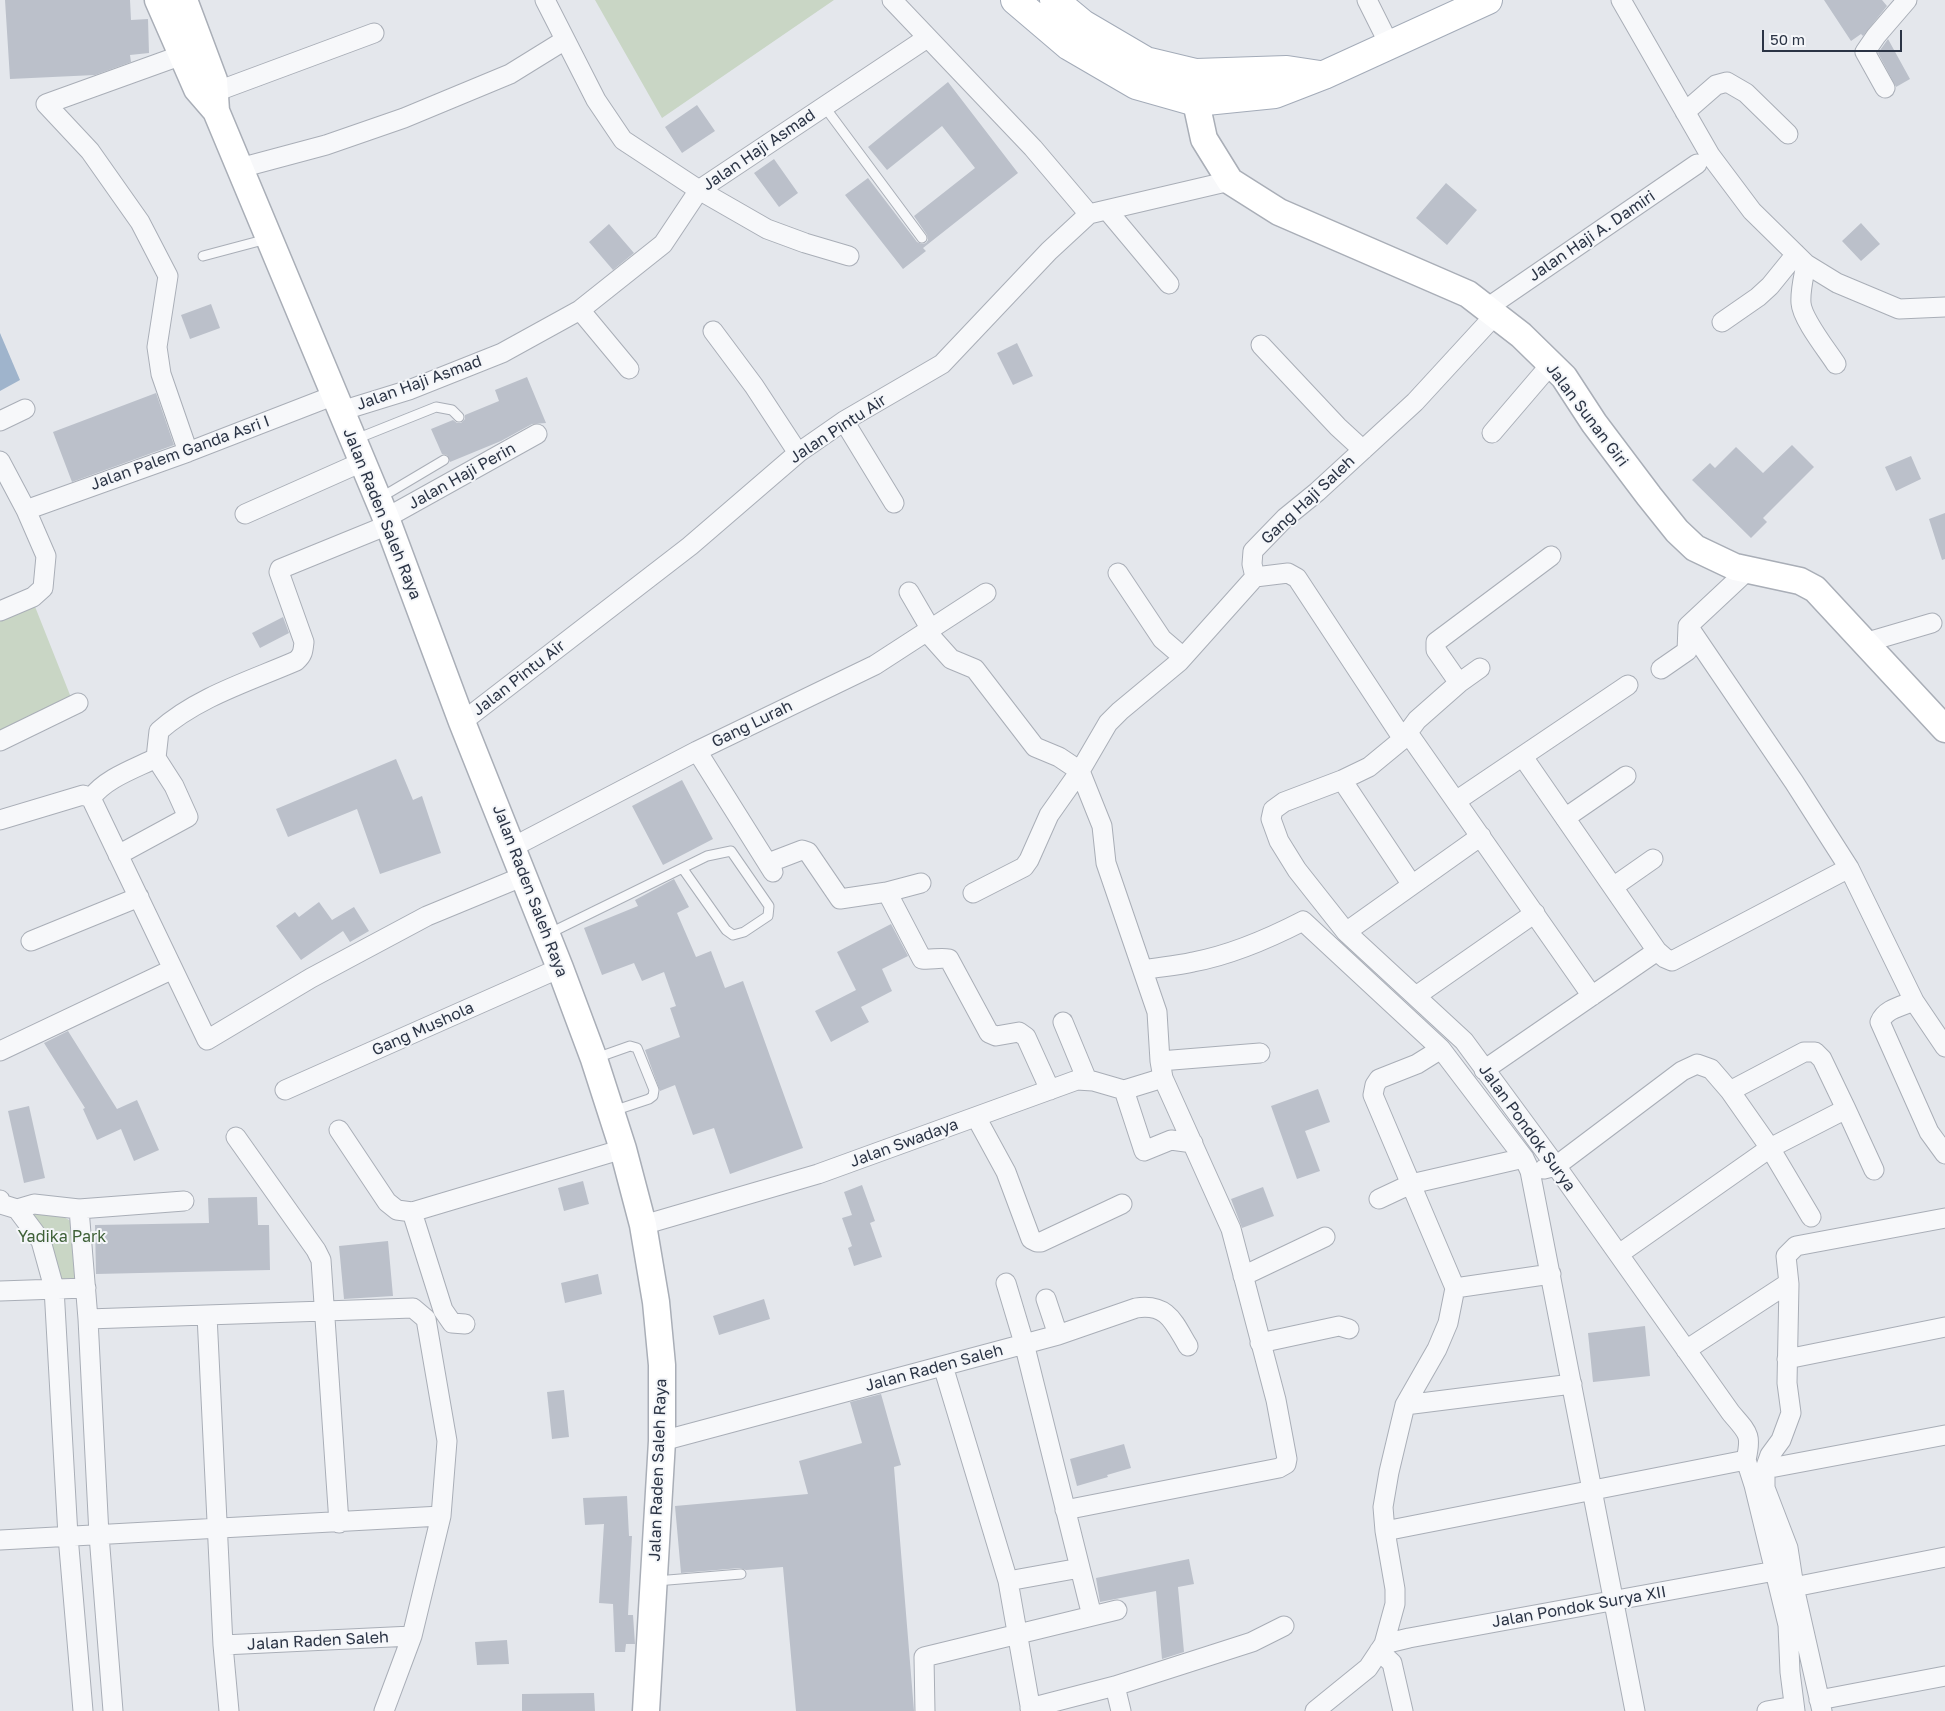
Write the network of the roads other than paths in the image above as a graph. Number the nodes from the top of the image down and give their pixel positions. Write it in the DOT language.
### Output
graph roads {
  1 [pos="158,0"];
  2 [pos="184,0"];
  3 [pos="545,0"];
  4 [pos="892,0"];
  5 [pos="1015,0"];
  6 [pos="1054,0"];
  7 [pos="1367,0"];
  8 [pos="1621,0"];
  9 [pos="1907,0"];
  10 [pos="1475,3"];
  11 [pos="374,33"];
  12 [pos="928,38"];
  13 [pos="565,40"];
  14 [pos="1390,44"];
  15 [pos="182,55"];
  16 [pos="1196,73"];
  17 [pos="1324,75"];
  18 [pos="1885,88"];
  19 [pos="215,101"];
  20 [pos="1196,102"];
  21 [pos="824,106"];
  22 [pos="1685,112"];
  23 [pos="1788,134"];
  24 [pos="1697,164"];
  25 [pos="240,168"];
  26 [pos="1230,181"];
  27 [pos="699,190"];
  28 [pos="1098,212"];
  29 [pos="269,238"];
  30 [pos="922,238"];
  31 [pos="203,256"];
  32 [pos="849,256"];
  33 [pos="1801,259"];
  34 [pos="1169,284"];
  35 [pos="1945,308"];
  36 [pos="580,310"];
  37 [pos="1491,311"];
  38 [pos="1722,322"];
  39 [pos="713,331"];
  40 [pos="1261,345"];
  41 [pos="1551,364"];
  42 [pos="1836,364"];
  43 [pos="629,369"];
  44 [pos="338,403"];
  45 [pos="25,409"];
  46 [pos="460,417"];
  47 [pos="0,421"];
  48 [pos="844,421"];
  49 [pos="1492,433"];
  50 [pos="537,434"];
  51 [pos="1363,450"];
  52 [pos="358,451"];
  53 [pos="188,452"];
  54 [pos="798,453"];
  55 [pos="444,460"];
  56 [pos="0,461"];
  57 [pos="894,503"];
  58 [pos="26,510"];
  59 [pos="245,514"];
  60 [pos="384,514"];
  61 [pos="1551,556"];
  62 [pos="1749,569"];
  63 [pos="1118,573"];
  64 [pos="1255,577"];
  65 [pos="909,592"];
  66 [pos="986,594"];
  67 [pos="0,611"];
  68 [pos="1932,623"];
  69 [pos="1688,626"];
  70 [pos="928,629"];
  71 [pos="1864,643"];
  72 [pos="1184,657"];
  73 [pos="1480,668"];
  74 [pos="1661,669"];
  75 [pos="1459,683"];
  76 [pos="1628,685"];
  77 [pos="78,703"];
  78 [pos="462,722"];
  79 [pos="1945,729"];
  80 [pos="1405,736"];
  81 [pos="0,741"];
  82 [pos="697,751"];
  83 [pos="1523,757"];
  84 [pos="156,758"];
  85 [pos="1080,771"];
  86 [pos="1626,776"];
  87 [pos="1342,780"];
  88 [pos="91,798"];
  89 [pos="1456,801"];
  90 [pos="1565,818"];
  91 [pos="0,820"];
  92 [pos="1481,836"];
  93 [pos="513,847"];
  94 [pos="118,855"];
  95 [pos="1653,859"];
  96 [pos="683,868"];
  97 [pos="1849,868"];
  98 [pos="524,876"];
  99 [pos="921,883"];
  100 [pos="1412,885"];
  101 [pos="1613,887"];
  102 [pos="887,892"];
  103 [pos="973,893"];
  104 [pos="139,897"];
  105 [pos="1535,913"];
  106 [pos="1346,932"];
  107 [pos="547,934"];
  108 [pos="31,941"];
  109 [pos="1657,951"];
  110 [pos="560,968"];
  111 [pos="173,970"];
  112 [pos="1143,970"];
  113 [pos="1416,996"];
  114 [pos="1592,996"];
  115 [pos="1914,1002"];
  116 [pos="1063,1022"];
  117 [pos="1945,1047"];
  118 [pos="1441,1049"];
  119 [pos="0,1051"];
  120 [pos="1260,1053"];
  121 [pos="594,1059"];
  122 [pos="1162,1070"];
  123 [pos="1484,1070"];
  124 [pos="1087,1080"];
  125 [pos="285,1090"];
  126 [pos="1050,1090"];
  127 [pos="1124,1090"];
  128 [pos="1730,1091"];
  129 [pos="1846,1109"];
  130 [pos="611,1112"];
  131 [pos="976,1117"];
  132 [pos="339,1130"];
  133 [pos="236,1137"];
  134 [pos="1192,1143"];
  135 [pos="623,1148"];
  136 [pos="1770,1148"];
  137 [pos="1945,1154"];
  138 [pos="1527,1165"];
  139 [pos="1556,1166"];
  140 [pos="1874,1170"];
  141 [pos="1411,1184"];
  142 [pos="184,1200"];
  143 [pos="1380,1200"];
  144 [pos="4,1204"];
  145 [pos="1122,1204"];
  146 [pos="79,1208"];
  147 [pos="412,1212"];
  148 [pos="1811,1217"];
  149 [pos="1945,1218"];
  150 [pos="643,1225"];
  151 [pos="1324,1237"];
  152 [pos="1619,1254"];
  153 [pos="1551,1274"];
  154 [pos="1243,1276"];
  155 [pos="1006,1284"];
  156 [pos="1787,1284"];
  157 [pos="54,1288"];
  158 [pos="86,1288"];
  159 [pos="1455,1288"];
  160 [pos="0,1291"];
  161 [pos="1046,1299"];
  162 [pos="326,1312"];
  163 [pos="207,1315"];
  164 [pos="88,1319"];
  165 [pos="464,1324"];
  166 [pos="1945,1328"];
  167 [pos="1349,1329"];
  168 [pos="1058,1335"];
  169 [pos="1024,1343"];
  170 [pos="1260,1343"];
  171 [pos="1188,1346"];
  172 [pos="1686,1350"];
  173 [pos="1787,1359"];
  174 [pos="943,1366"];
  175 [pos="1572,1384"];
  176 [pos="1405,1405"];
  177 [pos="1945,1435"];
  178 [pos="662,1441"];
  179 [pos="1746,1460"];
  180 [pos="1765,1468"];
  181 [pos="1592,1491"];
  182 [pos="1065,1510"];
  183 [pos="441,1516"];
  184 [pos="339,1523"];
  185 [pos="218,1529"];
  186 [pos="1384,1530"];
  187 [pos="99,1535"];
  188 [pos="68,1536"];
  189 [pos="0,1540"];
  190 [pos="1945,1558"];
  191 [pos="1080,1568"];
  192 [pos="1775,1571"];
  193 [pos="741,1574"];
  194 [pos="653,1581"];
  195 [pos="1008,1582"];
  196 [pos="1794,1587"];
  197 [pos="1614,1601"];
  198 [pos="1117,1610"];
  199 [pos="1092,1616"];
  200 [pos="1284,1626"];
  201 [pos="1018,1634"];
  202 [pos="412,1636"];
  203 [pos="223,1645"];
  204 [pos="1382,1647"];
  205 [pos="1945,1676"];
  206 [pos="1115,1686"];
  207 [pos="1820,1705"];
  208 [pos="1794,1708"];
  209 [pos="1031,1710"];
  210 [pos="83,1711"];
  211 [pos="113,1711"];
  212 [pos="229,1711"];
  213 [pos="384,1711"];
  214 [pos="646,1711"];
  215 [pos="925,1711"];
  216 [pos="1121,1711"];
  217 [pos="1315,1711"];
  218 [pos="1403,1711"];
  219 [pos="1635,1711"];
  220 [pos="1767,1711"];
  1 -- 15 [label="main road, Jalan Raden Saleh Raya"];
  2 -- 19 [label="main road, Jalan Raden Saleh Raya"];
  3 -- 13 [label="street"];
  4 -- 12 [label="street"];
  5 -- 20 [label="main road"];
  6 -- 16 [label="main road"];
  7 -- 14 [label="street"];
  8 -- 22 [label="street"];
  9 -- 18 [label="street"];
  10 -- 14 [label="main road"];
  11 -- 19 [label="street"];
  12 -- 21 [label="street, Jalan Haji Asmad"];
  12 -- 28 [label="street"];
  13 -- 25 [label="street"];
  13 -- 27 [label="street"];
  14 -- 17 [label="main road"];
  15 -- 19 [label="main road, Jalan Raden Saleh Raya"];
  15 -- 53 [label="street"];
  16 -- 17 [label="main road"];
  16 -- 20 [label="main road, Jalan Sunan Giri"];
  17 -- 20 [label="main road"];
  19 -- 25 [label="main road, Jalan Raden Saleh Raya"];
  20 -- 26 [label="main road, Jalan Sunan Giri"];
  21 -- 27 [label="street, Jalan Haji Asmad"];
  21 -- 30 [label="lane"];
  22 -- 23 [label="street"];
  22 -- 33 [label="street"];
  24 -- 37 [label="street, Jalan Haji A. Damiri"];
  25 -- 29 [label="main road, Jalan Raden Saleh Raya"];
  26 -- 28 [label="street, Jalan Pintu Air"];
  26 -- 37 [label="main road, Jalan Sunan Giri"];
  27 -- 32 [label="street"];
  27 -- 36 [label="street, Jalan Haji Asmad"];
  28 -- 34 [label="street"];
  28 -- 48 [label="street, Jalan Pintu Air"];
  29 -- 31 [label="lane"];
  29 -- 44 [label="main road, Jalan Raden Saleh Raya"];
  33 -- 35 [label="street"];
  33 -- 38 [label="street"];
  33 -- 42 [label="street"];
  36 -- 43 [label="street"];
  36 -- 44 [label="street, Jalan Haji Asmad"];
  37 -- 41 [label="main road, Jalan Sunan Giri"];
  37 -- 51 [label="street, Gang Haji Saleh"];
  39 -- 54 [label="street"];
  40 -- 51 [label="street"];
  41 -- 49 [label="street"];
  41 -- 62 [label="main road, Jalan Sunan Giri"];
  44 -- 52 [label="main road, Jalan Raden Saleh Raya"];
  44 -- 53 [label="street, Jalan Palem Ganda Asri I"];
  45 -- 47 [label="street"];
  46 -- 52 [label="lane"];
  48 -- 54 [label="street, Jalan Pintu Air"];
  48 -- 57 [label="street"];
  50 -- 60 [label="street, Jalan Haji Perin"];
  51 -- 64 [label="street, Gang Haji Saleh"];
  52 -- 59 [label="street"];
  52 -- 60 [label="main road, Jalan Raden Saleh Raya"];
  53 -- 58 [label="street, Jalan Palem Ganda Asri I"];
  54 -- 78 [label="street, Jalan Pintu Air"];
  55 -- 60 [label="lane"];
  56 -- 58 [label="street"];
  58 -- 67 [label="street"];
  60 -- 78 [label="main road, Jalan Raden Saleh Raya"];
  60 -- 84 [label="street, Jalan Haji Perin"];
  61 -- 75 [label="street"];
  62 -- 69 [label="street"];
  62 -- 71 [label="main road, Jalan Sunan Giri"];
  63 -- 72 [label="street"];
  64 -- 72 [label="street"];
  64 -- 80 [label="street"];
  65 -- 70 [label="street"];
  66 -- 70 [label="street, Gang Lurah"];
  68 -- 71 [label="street"];
  69 -- 74 [label="street"];
  69 -- 97 [label="street"];
  70 -- 82 [label="street, Gang Lurah"];
  70 -- 85 [label="street"];
  71 -- 79 [label="main road, Jalan Sunan Giri"];
  72 -- 85 [label="street"];
  73 -- 75 [label="street"];
  75 -- 80 [label="street"];
  76 -- 83 [label="street"];
  77 -- 81 [label="street"];
  78 -- 93 [label="main road, Jalan Raden Saleh Raya"];
  80 -- 87 [label="street"];
  80 -- 89 [label="street"];
  82 -- 93 [label="street, Gang Lurah"];
  82 -- 102 [label="street"];
  83 -- 89 [label="street"];
  83 -- 90 [label="street"];
  84 -- 88 [label="street"];
  84 -- 94 [label="street"];
  85 -- 103 [label="street"];
  85 -- 112 [label="street"];
  86 -- 90 [label="street"];
  87 -- 100 [label="street"];
  87 -- 106 [label="street, Jalan Pondok Surya"];
  88 -- 91 [label="street"];
  88 -- 94 [label="street"];
  89 -- 92 [label="street"];
  90 -- 101 [label="street"];
  92 -- 100 [label="street"];
  92 -- 105 [label="street"];
  93 -- 98 [label="main road, Jalan Raden Saleh Raya"];
  94 -- 104 [label="street"];
  95 -- 101 [label="street"];
  96 -- 96 [label="lane"];
  96 -- 107 [label="lane"];
  97 -- 109 [label="street"];
  97 -- 115 [label="street"];
  98 -- 107 [label="main road, Jalan Raden Saleh Raya"];
  98 -- 111 [label="street"];
  99 -- 102 [label="street"];
  100 -- 106 [label="street"];
  101 -- 109 [label="street"];
  102 -- 126 [label="street"];
  104 -- 108 [label="street"];
  104 -- 111 [label="street"];
  105 -- 113 [label="street"];
  105 -- 114 [label="street"];
  106 -- 113 [label="street, Jalan Pondok Surya"];
  107 -- 110 [label="main road, Jalan Raden Saleh Raya"];
  109 -- 114 [label="street"];
  110 -- 121 [label="main road, Jalan Raden Saleh Raya"];
  110 -- 125 [label="street, Gang Mushola"];
  111 -- 119 [label="street"];
  112 -- 118 [label="street"];
  112 -- 122 [label="street"];
  113 -- 123 [label="street, Jalan Pondok Surya"];
  114 -- 123 [label="street"];
  115 -- 117 [label="street"];
  115 -- 137 [label="street"];
  116 -- 124 [label="street"];
  118 -- 138 [label="street"];
  118 -- 141 [label="street"];
  120 -- 122 [label="street"];
  121 -- 130 [label="main road, Jalan Raden Saleh Raya"];
  121 -- 130 [label="lane"];
  122 -- 127 [label="street"];
  122 -- 134 [label="street"];
  123 -- 139 [label="street, Jalan Pondok Surya"];
  124 -- 126 [label="street, Jalan Swadaya"];
  124 -- 127 [label="street, Jalan Swadaya"];
  126 -- 131 [label="street, Jalan Swadaya"];
  127 -- 134 [label="street"];
  128 -- 129 [label="street"];
  128 -- 136 [label="street"];
  128 -- 139 [label="street"];
  129 -- 136 [label="street"];
  129 -- 140 [label="street"];
  130 -- 135 [label="main road, Jalan Raden Saleh Raya"];
  131 -- 145 [label="street"];
  131 -- 150 [label="street, Jalan Swadaya"];
  132 -- 147 [label="street"];
  133 -- 162 [label="street"];
  134 -- 154 [label="street"];
  135 -- 147 [label="street"];
  135 -- 150 [label="main road, Jalan Raden Saleh Raya"];
  136 -- 148 [label="street"];
  136 -- 152 [label="street"];
  138 -- 139 [label="street"];
  138 -- 141 [label="street"];
  138 -- 153 [label="street"];
  139 -- 152 [label="street, Jalan Pondok Surya"];
  141 -- 143 [label="street"];
  141 -- 159 [label="street"];
  142 -- 146 [label="street"];
  144 -- 146 [label="street"];
  144 -- 157 [label="street"];
  146 -- 158 [label="street"];
  147 -- 165 [label="street"];
  149 -- 173 [label="street"];
  150 -- 178 [label="main road, Jalan Raden Saleh Raya"];
  151 -- 154 [label="street"];
  152 -- 172 [label="street, Jalan Pondok Surya"];
  153 -- 159 [label="street"];
  153 -- 175 [label="street"];
  154 -- 170 [label="street"];
  155 -- 169 [label="street"];
  156 -- 172 [label="street"];
  157 -- 158 [label="street"];
  157 -- 160 [label="street"];
  157 -- 188 [label="street"];
  158 -- 164 [label="street"];
  159 -- 176 [label="street"];
  161 -- 168 [label="street"];
  162 -- 163 [label="street"];
  162 -- 183 [label="street"];
  162 -- 184 [label="street"];
  163 -- 164 [label="street"];
  163 -- 185 [label="street"];
  164 -- 187 [label="street"];
  166 -- 173 [label="street"];
  167 -- 170 [label="street"];
  168 -- 169 [label="street, Jalan Raden Saleh"];
  168 -- 171 [label="street, Jalan Raden Saleh"];
  169 -- 174 [label="street, Jalan Raden Saleh"];
  169 -- 182 [label="street"];
  170 -- 182 [label="street"];
  172 -- 179 [label="street, Jalan Pondok Surya"];
  173 -- 180 [label="street"];
  174 -- 178 [label="street, Jalan Raden Saleh"];
  174 -- 195 [label="street"];
  175 -- 176 [label="street"];
  175 -- 181 [label="street"];
  176 -- 186 [label="street"];
  177 -- 180 [label="street"];
  178 -- 194 [label="main road, Jalan Raden Saleh Raya"];
  179 -- 181 [label="street"];
  179 -- 192 [label="street"];
  180 -- 196 [label="street"];
  181 -- 186 [label="street"];
  181 -- 197 [label="street"];
  182 -- 191 [label="street"];
  183 -- 184 [label="street"];
  183 -- 202 [label="street"];
  184 -- 185 [label="street"];
  185 -- 187 [label="street"];
  185 -- 203 [label="street"];
  186 -- 204 [label="street"];
  187 -- 188 [label="street"];
  187 -- 211 [label="street"];
  188 -- 189 [label="street"];
  188 -- 210 [label="street"];
  190 -- 196 [label="street"];
  191 -- 195 [label="street"];
  191 -- 199 [label="street"];
  192 -- 197 [label="street, Jalan Pondok Surya XII"];
  192 -- 208 [label="street"];
  193 -- 194 [label="lane"];
  194 -- 214 [label="main road, Jalan Raden Saleh Raya"];
  195 -- 201 [label="street"];
  196 -- 207 [label="street"];
  197 -- 204 [label="street, Jalan Pondok Surya XII"];
  197 -- 219 [label="street"];
  198 -- 199 [label="street"];
  199 -- 201 [label="street"];
  200 -- 206 [label="street"];
  201 -- 209 [label="street"];
  201 -- 215 [label="street"];
  202 -- 203 [label="street, Jalan Raden Saleh"];
  202 -- 213 [label="street"];
  203 -- 212 [label="street"];
  204 -- 217 [label="street"];
  204 -- 218 [label="street"];
  205 -- 207 [label="street"];
  206 -- 209 [label="street"];
  206 -- 216 [label="street"];
  208 -- 220 [label="street"];
}
